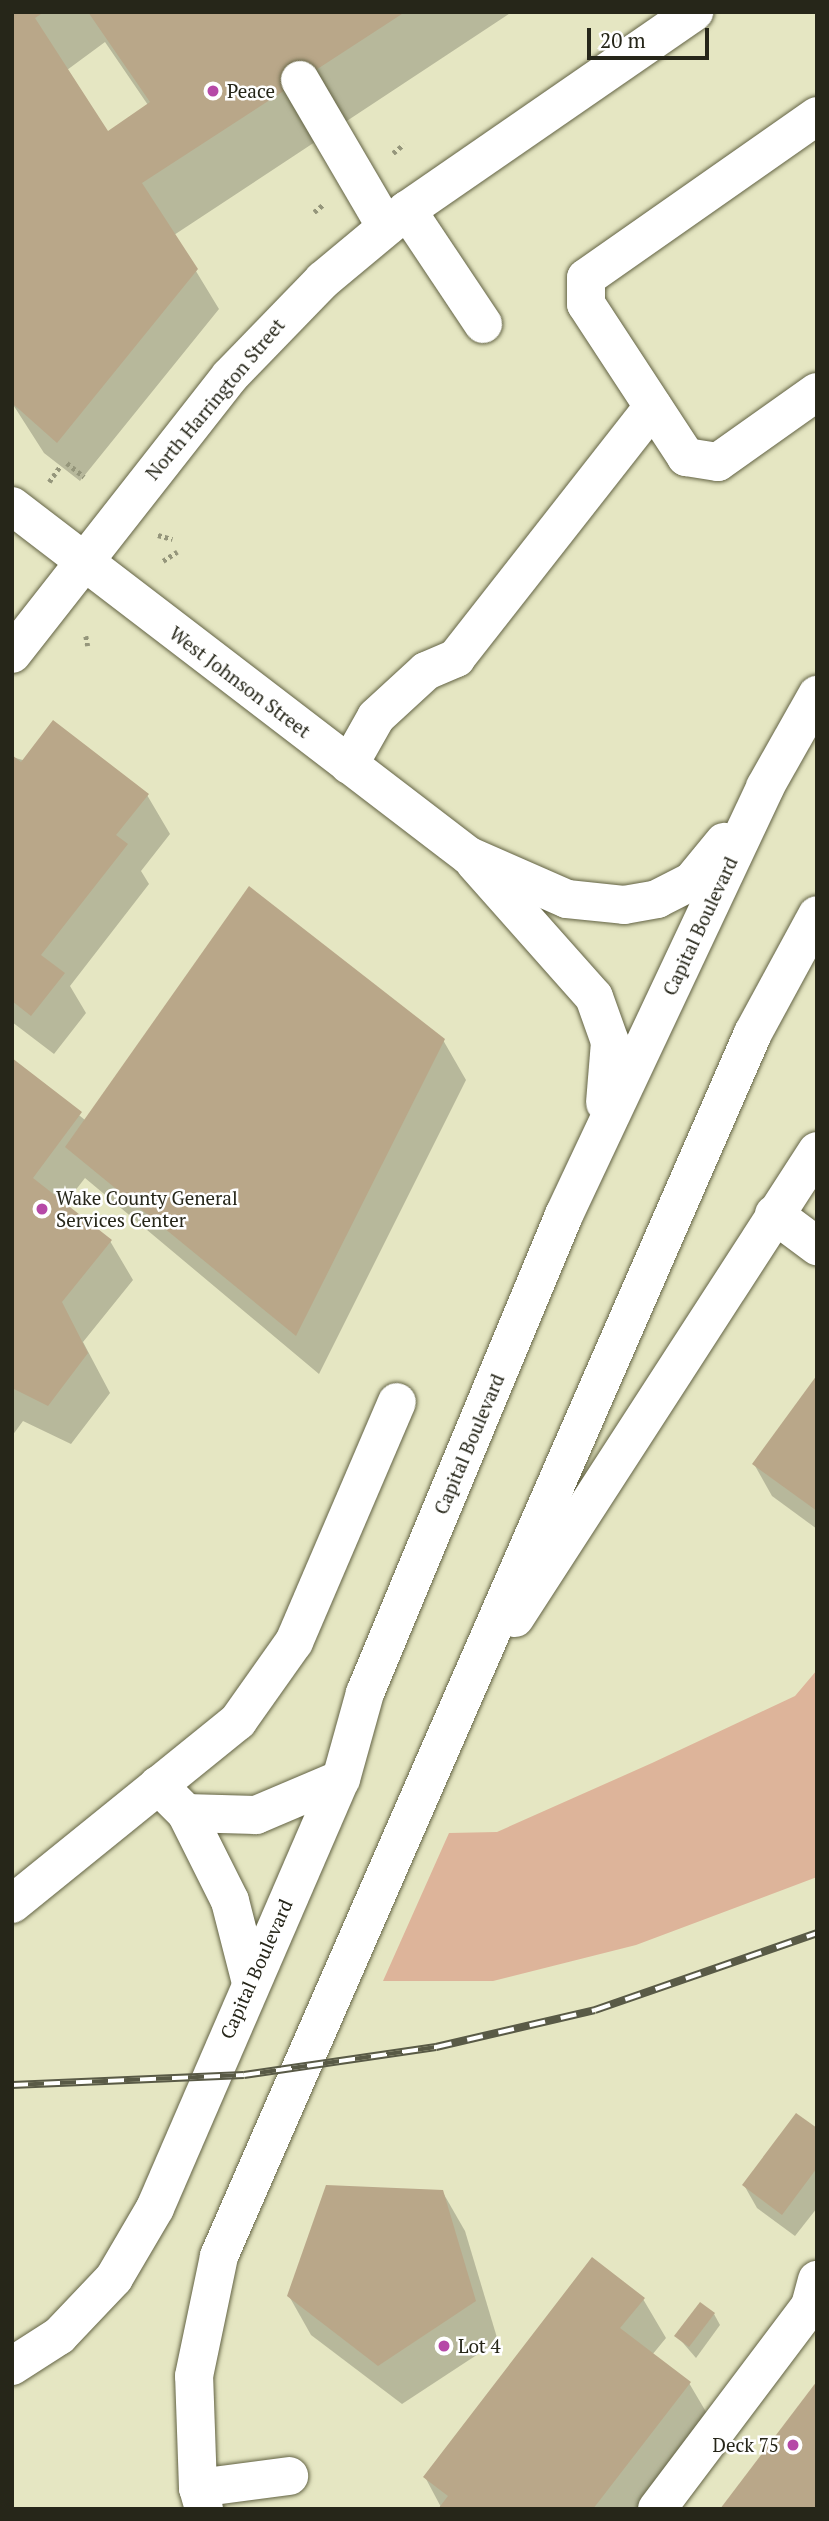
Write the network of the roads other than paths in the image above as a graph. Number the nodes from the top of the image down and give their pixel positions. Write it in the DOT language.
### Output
graph roads {
  1 [pos="694,12"];
  2 [pos="300,80"];
  3 [pos="817,116"];
  4 [pos="396,219"];
  5 [pos="483,324"];
  6 [pos="817,392"];
  7 [pos="653,407"];
  8 [pos="12,506"];
  9 [pos="83,565"];
  10 [pos="12,654"];
  11 [pos="817,695"];
  12 [pos="349,765"];
  13 [pos="765,787"];
  14 [pos="469,856"];
  15 [pos="817,915"];
  16 [pos="817,1151"];
  17 [pos="594,1152"];
  18 [pos="774,1214"];
  19 [pos="817,1246"];
  20 [pos="397,1402"];
  21 [pos="446,1726"];
  22 [pos="341,1779"];
  23 [pos="158,1785"];
  24 [pos="186,1813"];
  25 [pos="12,1904"];
  26 [pos="250,1979"];
  27 [pos="817,2280"];
  28 [pos="12,2366"];
  29 [pos="289,2476"];
  30 [pos="201,2499"];
  31 [pos="657,2509"];
  1 -- 4 [label="main road, North Harrington Street"];
  2 -- 4 [label="main road"];
  3 -- 7 [label="main road"];
  4 -- 5 [label="main road"];
  4 -- 9 [label="main road, North Harrington Street"];
  6 -- 7 [label="main road"];
  7 -- 12 [label="main road"];
  8 -- 9 [label="main road, West Johnson Street"];
  9 -- 10 [label="main road, North Harrington Street"];
  9 -- 12 [label="main road, West Johnson Street"];
  11 -- 13 [label="main road, Capital Boulevard"];
  12 -- 14 [label="main road, West Johnson Street"];
  13 -- 14 [label="main road"];
  13 -- 17 [label="main road, Capital Boulevard"];
  14 -- 17 [label="main road"];
  15 -- 21 [label="main road"];
  16 -- 18 [label="main road"];
  17 -- 22 [label="main road, Capital Boulevard"];
  18 -- 19 [label="main road"];
  18 -- 21 [label="main road"];
  20 -- 23 [label="main road"];
  21 -- 30 [label="main road"];
  22 -- 24 [label="main road"];
  22 -- 26 [label="main road, Capital Boulevard"];
  23 -- 24 [label="main road"];
  23 -- 25 [label="main road"];
  24 -- 26 [label="main road"];
  26 -- 28 [label="main road, Capital Boulevard"];
  27 -- 31 [label="main road"];
  29 -- 30 [label="main road"];
}
